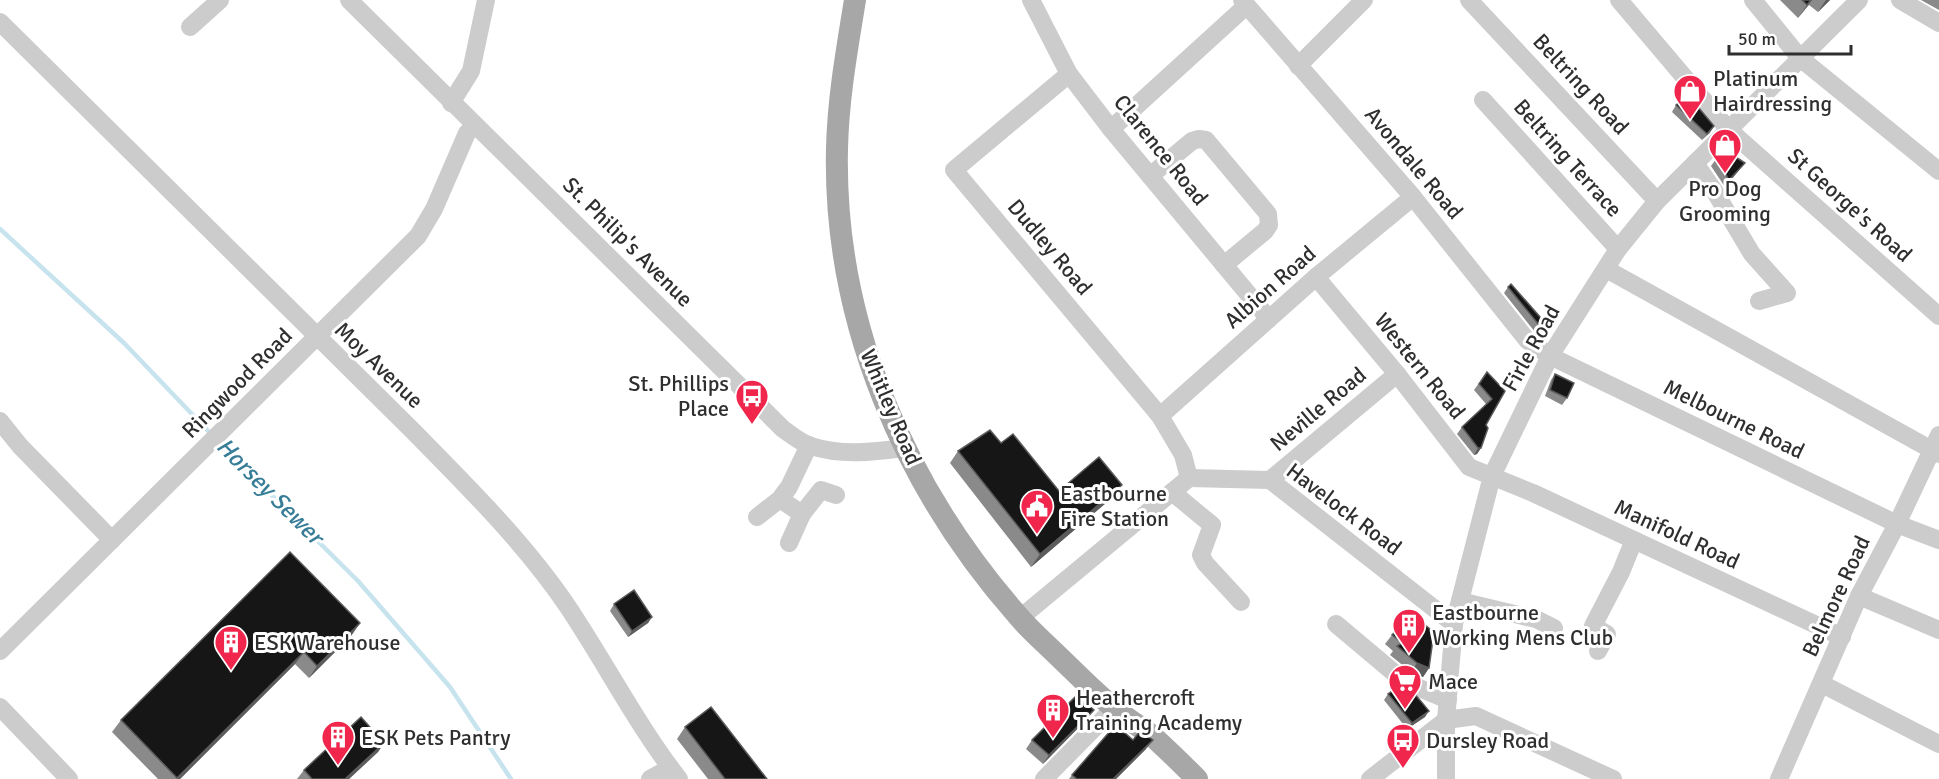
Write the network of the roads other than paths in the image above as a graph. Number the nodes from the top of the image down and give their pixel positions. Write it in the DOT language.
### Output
graph roads {
  1 [pos="220,0"];
  2 [pos="348,0"];
  3 [pos="486,0"];
  4 [pos="855,0"];
  5 [pos="1031,0"];
  6 [pos="1364,0"];
  7 [pos="1469,0"];
  8 [pos="1619,0"];
  9 [pos="1753,0"];
  10 [pos="1859,0"];
  11 [pos="1900,0"];
  12 [pos="1244,3"];
  13 [pos="0,22"];
  14 [pos="1939,23"];
  15 [pos="190,27"];
  16 [pos="1800,58"];
  17 [pos="1298,66"];
  18 [pos="1069,74"];
  19 [pos="1483,100"];
  20 [pos="452,103"];
  21 [pos="475,125"];
  22 [pos="1111,129"];
  23 [pos="1730,130"];
  24 [pos="1695,163"];
  25 [pos="1939,171"];
  26 [pos="1150,176"];
  27 [pos="1413,196"];
  28 [pos="1657,201"];
  29 [pos="1618,249"];
  30 [pos="1224,265"];
  31 [pos="1606,269"];
  32 [pos="1316,277"];
  33 [pos="1759,301"];
  34 [pos="1939,316"];
  35 [pos="1269,319"];
  36 [pos="317,338"];
  37 [pos="1550,357"];
  38 [pos="1397,374"];
  39 [pos="1160,416"];
  40 [pos="0,421"];
  41 [pos="809,445"];
  42 [pos="1936,447"];
  43 [pos="904,448"];
  44 [pos="1492,476"];
  45 [pos="1189,478"];
  46 [pos="1270,480"];
  47 [pos="1172,492"];
  48 [pos="836,495"];
  49 [pos="780,498"];
  50 [pos="802,514"];
  51 [pos="757,517"];
  52 [pos="1897,524"];
  53 [pos="112,540"];
  54 [pos="1634,540"];
  55 [pos="1939,540"];
  56 [pos="789,543"];
  57 [pos="1859,596"];
  58 [pos="1460,601"];
  59 [pos="1241,602"];
  60 [pos="1020,618"];
  61 [pos="1336,624"];
  62 [pos="1454,624"];
  63 [pos="1554,628"];
  64 [pos="1939,630"];
  65 [pos="1842,637"];
  66 [pos="0,651"];
  67 [pos="1598,651"];
  68 [pos="1822,684"];
  69 [pos="1448,700"];
  70 [pos="0,707"];
  71 [pos="1114,708"];
  72 [pos="1446,720"];
  73 [pos="1939,744"];
  74 [pos="675,773"];
  75 [pos="69,779"];
  76 [pos="650,779"];
  77 [pos="1044,779"];
  78 [pos="1197,779"];
  79 [pos="1370,779"];
  80 [pos="1446,779"];
  81 [pos="1612,779"];
  82 [pos="1779,779"];
  1 -- 15 [label="street"];
  2 -- 20 [label="street, St. Philip's Avenue"];
  3 -- 20 [label="street"];
  4 -- 43 [label="main road, Whitley Road"];
  5 -- 18 [label="street, Clarence Road"];
  6 -- 17 [label="street"];
  7 -- 28 [label="street, Beltring Road"];
  8 -- 23 [label="street, St George's Road"];
  9 -- 16 [label="street"];
  10 -- 16 [label="street, Firle Road"];
  11 -- 14 [label="street"];
  12 -- 17 [label="street, Avondale Road"];
  12 -- 22 [label="street"];
  13 -- 36 [label="street, Moy Avenue"];
  16 -- 23 [label="street, Firle Road"];
  16 -- 25 [label="street"];
  17 -- 27 [label="street, Avondale Road"];
  18 -- 22 [label="street, Clarence Road"];
  18 -- 39 [label="street, Dudley Road"];
  19 -- 29 [label="street, Beltring Terrace"];
  20 -- 21 [label="street, St. Philip's Avenue"];
  21 -- 36 [label="street, Ringwood Road"];
  21 -- 41 [label="street, St. Philip's Avenue"];
  22 -- 26 [label="street, Clarence Road"];
  23 -- 24 [label="street, Firle Road"];
  23 -- 34 [label="street, St George's Road"];
  24 -- 28 [label="street, Firle Road"];
  24 -- 33 [label="street"];
  26 -- 30 [label="street, Clarence Road"];
  26 -- 30 [label="street"];
  27 -- 32 [label="street, Albion Road"];
  27 -- 37 [label="street, Avondale Road"];
  28 -- 29 [label="street, Firle Road"];
  29 -- 31 [label="street, Firle Road"];
  30 -- 35 [label="street, Clarence Road"];
  31 -- 37 [label="street, Firle Road"];
  31 -- 42 [label="street"];
  32 -- 35 [label="street, Albion Road"];
  32 -- 38 [label="street, Western Road"];
  35 -- 39 [label="street, Albion Road"];
  36 -- 53 [label="street, Ringwood Road"];
  36 -- 74 [label="street, Moy Avenue"];
  37 -- 44 [label="street, Firle Road"];
  37 -- 52 [label="street, Melbourne Road"];
  38 -- 44 [label="street, Western Road"];
  38 -- 46 [label="street, Neville Road"];
  39 -- 45 [label="street, Dudley Road"];
  40 -- 53 [label="street"];
  41 -- 43 [label="street, St. Philip's Avenue"];
  41 -- 49 [label="street"];
  42 -- 52 [label="street, Belmore Road"];
  43 -- 60 [label="main road, Whitley Road"];
  44 -- 54 [label="street, Manifold Road"];
  44 -- 58 [label="street, Firle Road"];
  45 -- 46 [label="street, Havelock Road"];
  45 -- 47 [label="street"];
  46 -- 62 [label="street, Havelock Road"];
  47 -- 59 [label="street"];
  47 -- 60 [label="street"];
  48 -- 50 [label="street"];
  49 -- 50 [label="street"];
  49 -- 51 [label="street"];
  50 -- 56 [label="street"];
  52 -- 55 [label="street, Melbourne Road"];
  52 -- 57 [label="street, Belmore Road"];
  53 -- 66 [label="street, Ringwood Road"];
  54 -- 65 [label="street, Manifold Road"];
  54 -- 67 [label="street"];
  57 -- 64 [label="street"];
  57 -- 65 [label="street, Belmore Road"];
  58 -- 62 [label="street, Firle Road"];
  58 -- 63 [label="street"];
  60 -- 71 [label="main road, Whitley Road"];
  61 -- 69 [label="street"];
  62 -- 69 [label="street, Firle Road"];
  65 -- 68 [label="street, Belmore Road"];
  68 -- 73 [label="street"];
  68 -- 82 [label="street, Belmore Road"];
  69 -- 72 [label="street, Firle Road"];
  70 -- 75 [label="street"];
  71 -- 77 [label="street"];
  71 -- 78 [label="main road, Whitley Road"];
  72 -- 79 [label="street"];
  72 -- 80 [label="street"];
  72 -- 81 [label="street"];
  74 -- 76 [label="street"];
}
